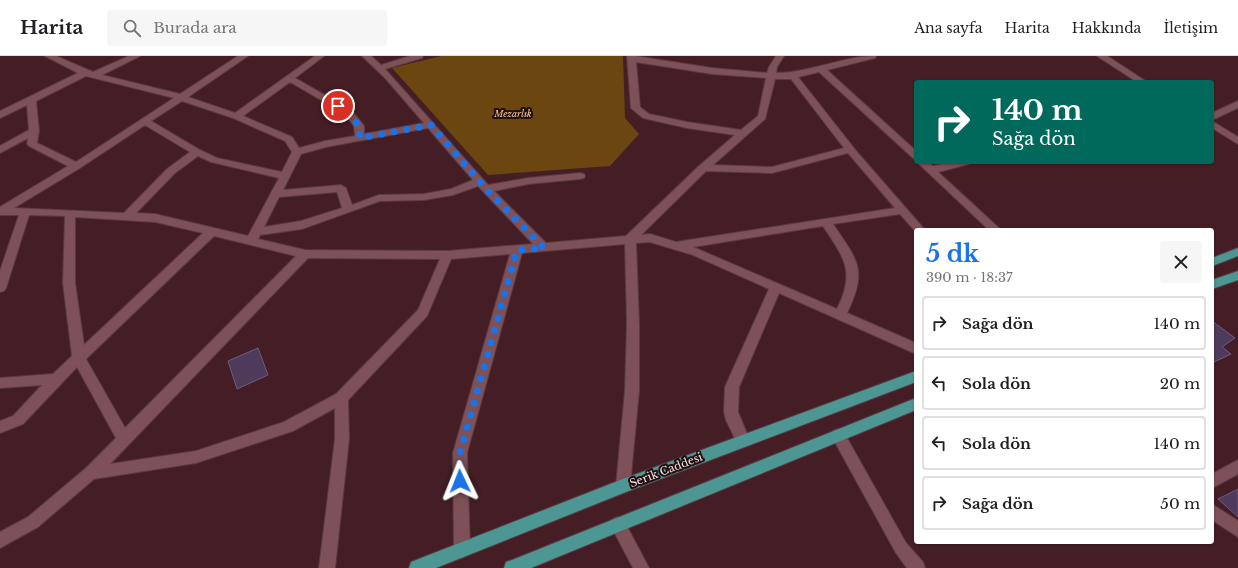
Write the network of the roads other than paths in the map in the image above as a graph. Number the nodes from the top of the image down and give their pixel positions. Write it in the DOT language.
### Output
graph roads {
  1 [pos="49,56"];
  2 [pos="136,56"];
  3 [pos="244,56"];
  4 [pos="320,56"];
  5 [pos="366,56"];
  6 [pos="419,56"];
  7 [pos="780,56"];
  8 [pos="872,56"];
  9 [pos="1101,56"];
  10 [pos="631,58"];
  11 [pos="379,68"];
  12 [pos="821,69"];
  13 [pos="90,74"];
  14 [pos="771,76"];
  15 [pos="793,76"];
  16 [pos="290,78"];
  17 [pos="1140,80"];
  18 [pos="180,97"];
  19 [pos="31,100"];
  20 [pos="1238,104"];
  21 [pos="1223,112"];
  22 [pos="0,115"];
  23 [pos="236,116"];
  24 [pos="1214,116"];
  25 [pos="1238,116"];
  26 [pos="145,121"];
  27 [pos="431,125"];
  28 [pos="1214,125"];
  29 [pos="34,131"];
  30 [pos="743,134"];
  31 [pos="360,138"];
  32 [pos="1238,141"];
  33 [pos="850,149"];
  34 [pos="0,150"];
  35 [pos="197,152"];
  36 [pos="297,152"];
  37 [pos="914,154"];
  38 [pos="924,164"];
  39 [pos="957,164"];
  40 [pos="76,166"];
  41 [pos="703,168"];
  42 [pos="931,170"];
  43 [pos="285,176"];
  44 [pos="580,176"];
  45 [pos="483,185"];
  46 [pos="276,194"];
  47 [pos="348,210"];
  48 [pos="902,210"];
  49 [pos="1,211"];
  50 [pos="26,213"];
  51 [pos="70,213"];
  52 [pos="126,216"];
  53 [pos="826,222"];
  54 [pos="918,228"];
  55 [pos="994,228"];
  56 [pos="212,231"];
  57 [pos="255,236"];
  58 [pos="630,239"];
  59 [pos="674,245"];
  60 [pos="544,248"];
  61 [pos="517,250"];
  62 [pos="1238,252"];
  63 [pos="305,254"];
  64 [pos="447,256"];
  65 [pos="1214,261"];
  66 [pos="1238,275"];
  67 [pos="1214,284"];
  68 [pos="776,287"];
  69 [pos="0,288"];
  70 [pos="840,316"];
  71 [pos="914,348"];
  72 [pos="79,358"];
  73 [pos="914,377"];
  74 [pos="56,379"];
  75 [pos="0,383"];
  76 [pos="341,398"];
  77 [pos="914,405"];
  78 [pos="0,427"];
  79 [pos="838,435"];
  80 [pos="124,439"];
  81 [pos="743,441"];
  82 [pos="1238,467"];
  83 [pos="91,473"];
  84 [pos="1214,480"];
  85 [pos="623,486"];
  86 [pos="1214,512"];
  87 [pos="618,524"];
  88 [pos="1238,530"];
  89 [pos="0,540"];
  90 [pos="462,550"];
  91 [pos="327,568"];
  92 [pos="416,568"];
  93 [pos="512,568"];
  94 [pos="641,568"];
  95 [pos="917,568"];
  1 -- 13 [label="street"];
  2 -- 13 [label="street"];
  3 -- 18 [label="street"];
  4 -- 16 [label="street"];
  5 -- 11 [label="street"];
  6 -- 11 [label="street"];
  7 -- 14 [label="street"];
  8 -- 12 [label="street"];
  9 -- 17 [label="street"];
  10 -- 14 [label="street"];
  10 -- 30 [label="street"];
  11 -- 27 [label="street"];
  12 -- 15 [label="street"];
  12 -- 37 [label="street"];
  13 -- 18 [label="street"];
  13 -- 19 [label="street"];
  14 -- 15 [label="street"];
  14 -- 30 [label="street"];
  15 -- 33 [label="street"];
  16 -- 23 [label="street"];
  16 -- 31 [label="street"];
  18 -- 23 [label="street"];
  18 -- 26 [label="street"];
  19 -- 22 [label="street"];
  19 -- 29 [label="street"];
  20 -- 21 [label="street"];
  21 -- 24 [label="street"];
  21 -- 25 [label="street"];
  23 -- 36 [label="street"];
  26 -- 35 [label="street"];
  26 -- 40 [label="street"];
  27 -- 31 [label="street"];
  27 -- 45 [label="street"];
  28 -- 32 [label="street"];
  29 -- 34 [label="street"];
  29 -- 40 [label="street"];
  30 -- 41 [label="street"];
  31 -- 36 [label="street"];
  33 -- 41 [label="street"];
  33 -- 48 [label="street"];
  35 -- 43 [label="street"];
  35 -- 52 [label="street"];
  36 -- 43 [label="street"];
  38 -- 42 [label="street"];
  39 -- 42 [label="street"];
  40 -- 49 [label="street"];
  41 -- 58 [label="street"];
  42 -- 55 [label="street"];
  43 -- 46 [label="street"];
  44 -- 45 [label="street"];
  45 -- 47 [label="street"];
  45 -- 60 [label="street"];
  46 -- 47 [label="street"];
  46 -- 57 [label="street"];
  47 -- 57 [label="street"];
  48 -- 53 [label="street"];
  48 -- 54 [label="street"];
  49 -- 50 [label="street"];
  50 -- 51 [label="street"];
  50 -- 69 [label="street"];
  51 -- 52 [label="street"];
  51 -- 72 [label="street"];
  52 -- 56 [label="street"];
  53 -- 59 [label="street"];
  53 -- 70 [label="street"];
  56 -- 57 [label="street"];
  56 -- 72 [label="street"];
  57 -- 63 [label="street"];
  58 -- 59 [label="street"];
  58 -- 60 [label="street"];
  58 -- 85 [label="street"];
  59 -- 68 [label="street"];
  60 -- 61 [label="street"];
  61 -- 64 [label="street"];
  61 -- 90 [label="street"];
  62 -- 65 [label="highway"];
  63 -- 64 [label="street"];
  63 -- 80 [label="street"];
  64 -- 76 [label="street"];
  66 -- 67 [label="highway"];
  68 -- 70 [label="street"];
  68 -- 81 [label="street"];
  70 -- 71 [label="street"];
  72 -- 74 [label="street"];
  72 -- 80 [label="street"];
  73 -- 81 [label="highway, Serik Caddesi"];
  74 -- 75 [label="street"];
  74 -- 78 [label="street"];
  76 -- 83 [label="street"];
  76 -- 91 [label="street"];
  77 -- 79 [label="highway"];
  79 -- 87 [label="highway"];
  79 -- 95 [label="street"];
  80 -- 83 [label="street"];
  81 -- 85 [label="highway, Serik Caddesi"];
  82 -- 84 [label="street"];
  83 -- 89 [label="street"];
  85 -- 90 [label="highway, Serik Caddesi"];
  86 -- 88 [label="street"];
  87 -- 93 [label="highway"];
  87 -- 94 [label="street"];
  90 -- 92 [label="highway, Serik Caddesi"];
}
